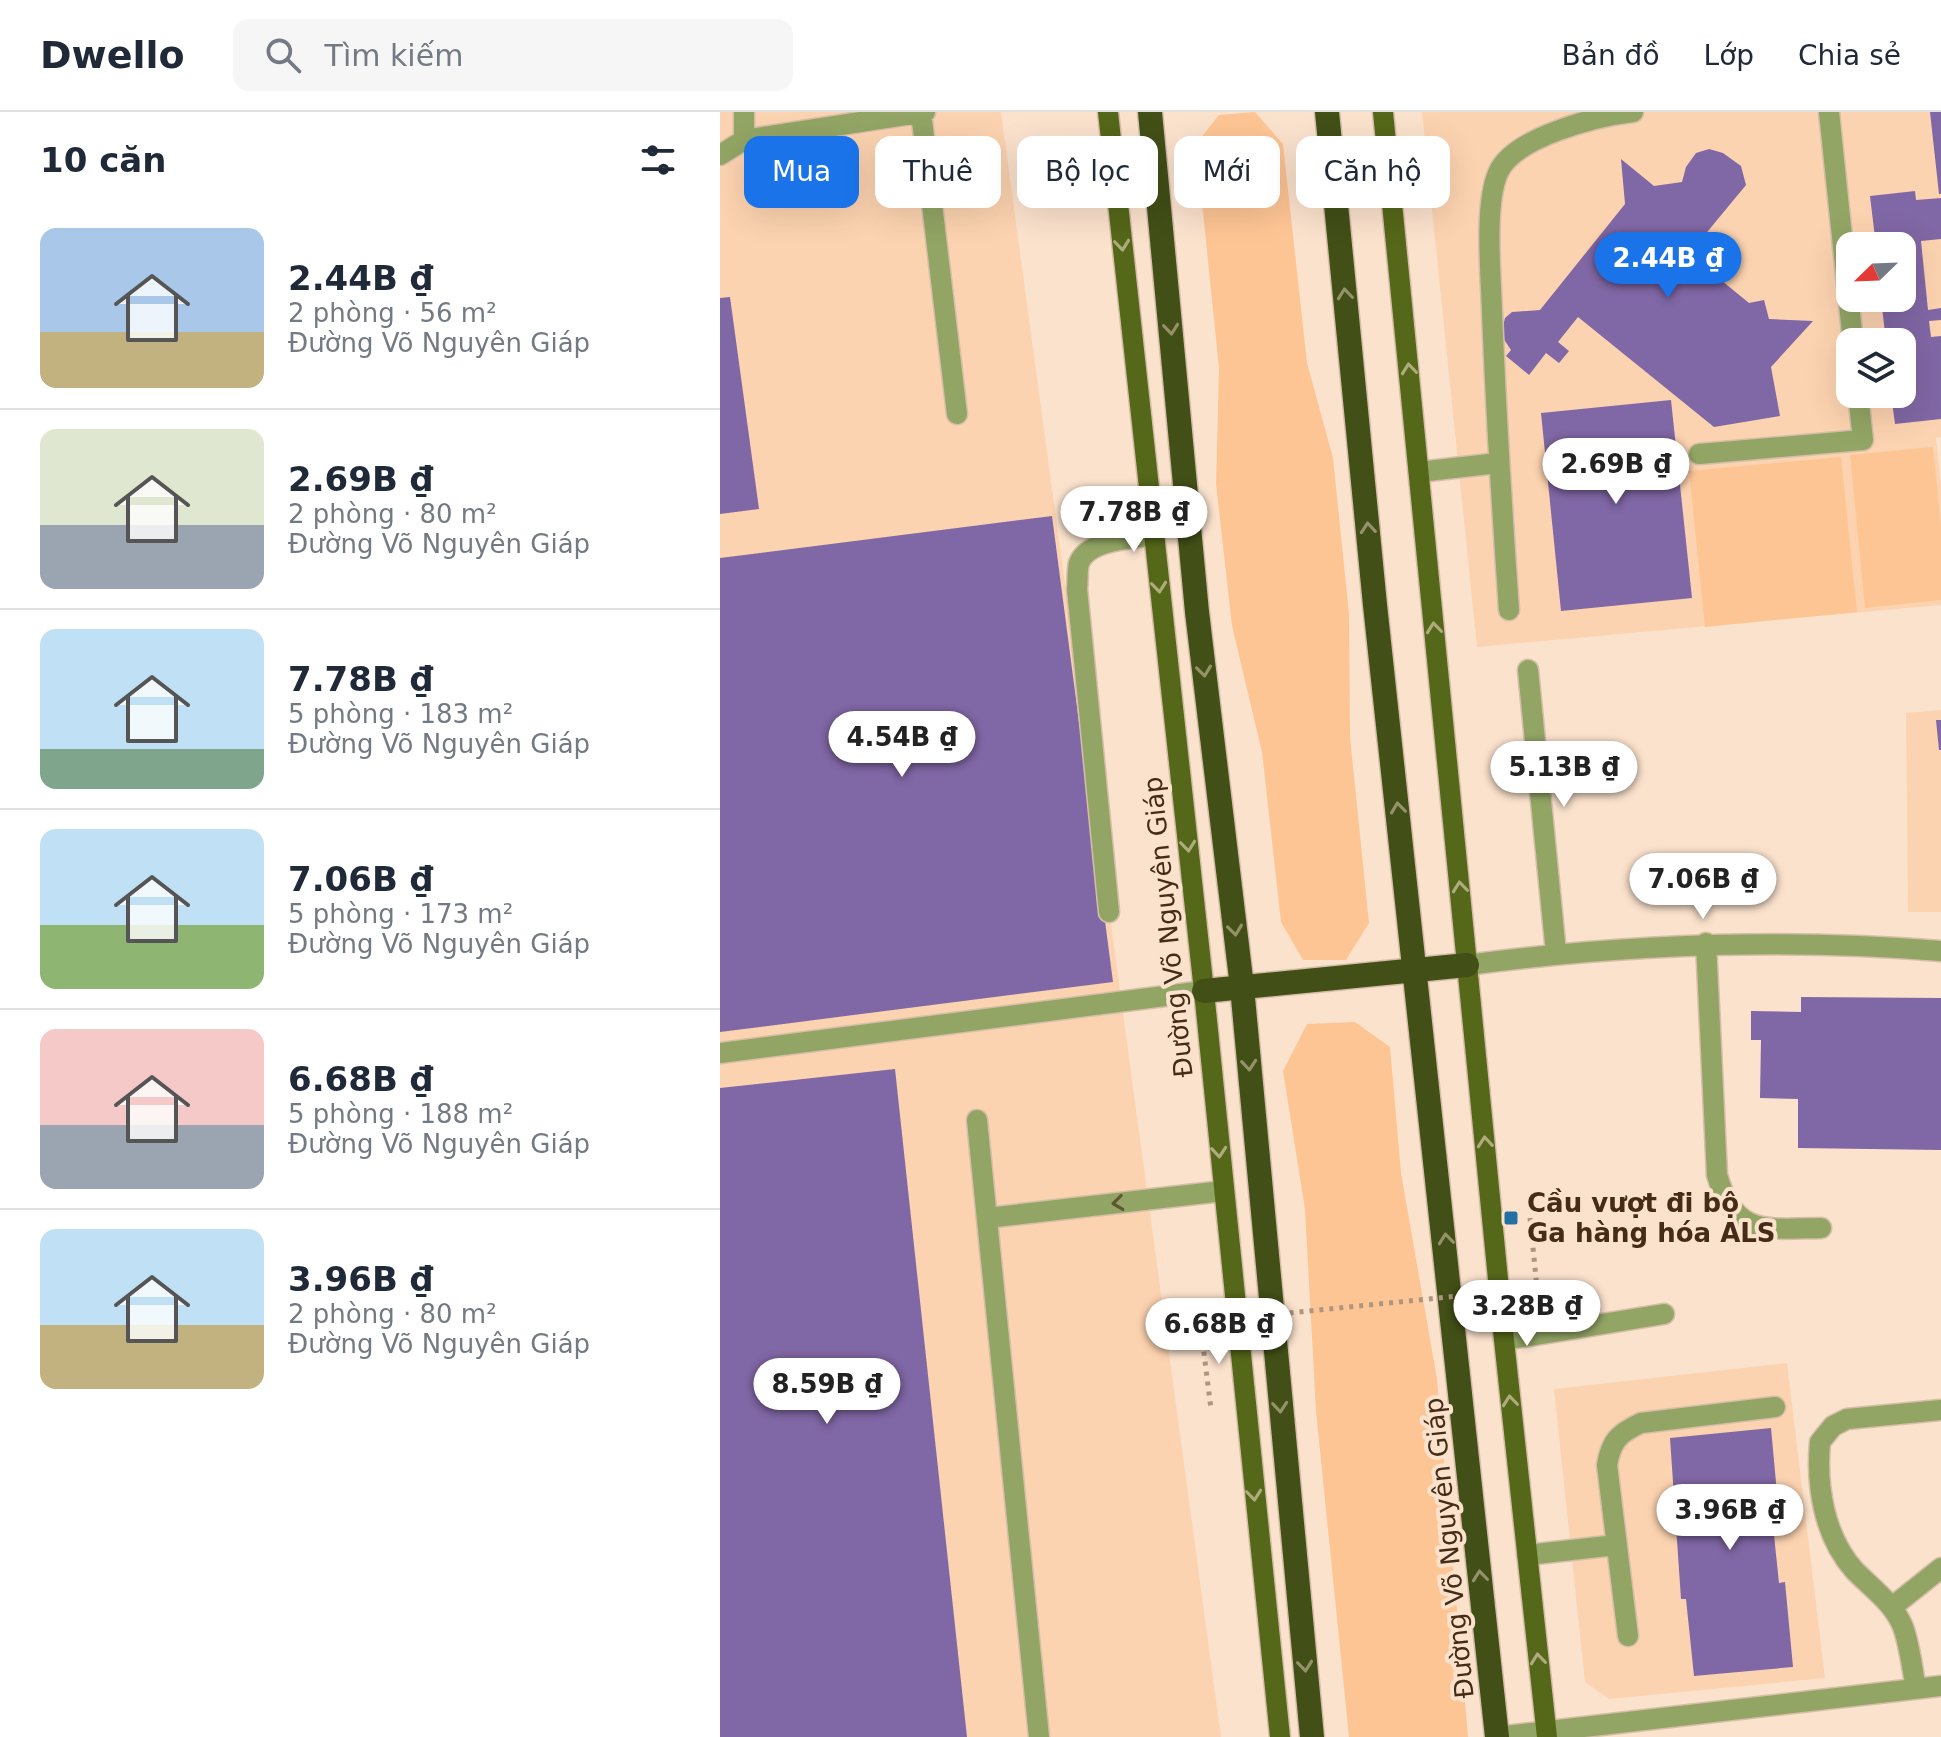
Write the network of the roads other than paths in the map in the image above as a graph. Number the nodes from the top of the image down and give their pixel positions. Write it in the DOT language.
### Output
graph roads {
  1 [pos="744,112"];
  2 [pos="923,112"];
  3 [pos="1108,112"];
  4 [pos="1150,112"];
  5 [pos="1327,112"];
  6 [pos="1383,112"];
  7 [pos="1633,112"];
  8 [pos="1829,112"];
  9 [pos="744,136"];
  10 [pos="770,136"];
  11 [pos="744,140"];
  12 [pos="720,155"];
  13 [pos="1852,328"];
  14 [pos="1860,408"];
  15 [pos="957,414"];
  16 [pos="1699,454"];
  17 [pos="1498,463"];
  18 [pos="1419,472"];
  19 [pos="1154,535"];
  20 [pos="1509,610"];
  21 [pos="1528,670"];
  22 [pos="1109,912"];
  23 [pos="1706,943"];
  24 [pos="1941,951"];
  25 [pos="1556,953"];
  26 [pos="1467,965"];
  27 [pos="1417,969"];
  28 [pos="1242,987"];
  29 [pos="1204,991"];
  30 [pos="720,1053"];
  31 [pos="977,1120"];
  32 [pos="1223,1191"];
  33 [pos="987,1218"];
  34 [pos="1821,1228"];
  35 [pos="1664,1314"];
  36 [pos="1504,1340"];
  37 [pos="1775,1407"];
  38 [pos="1941,1410"];
  39 [pos="1616,1545"];
  40 [pos="1527,1555"];
  41 [pos="1941,1568"];
  42 [pos="1892,1607"];
  43 [pos="1628,1636"];
  44 [pos="1941,1686"];
  45 [pos="1916,1688"];
  46 [pos="1546,1734"];
  47 [pos="1039,1737"];
  48 [pos="1280,1737"];
  49 [pos="1312,1737"];
  50 [pos="1497,1737"];
  1 -- 9 [label="street"];
  2 -- 10 [label="street"];
  2 -- 15 [label="street"];
  3 -- 19 [label="main road, Đường Võ Nguyên Giáp, one-way"];
  4 -- 28 [label="highway, one-way"];
  27 -- 5 [label="highway, Đường Võ Nguyên Giáp, one-way"];
  18 -- 6 [label="main road, one-way"];
  7 -- 17 [label="street"];
  8 -- 13 [label="street"];
  11 -- 12 [label="street"];
  14 -- 16 [label="street"];
  17 -- 18 [label="street"];
  17 -- 20 [label="street"];
  26 -- 18 [label="main road, one-way"];
  19 -- 22 [label="street"];
  19 -- 29 [label="main road, Đường Võ Nguyên Giáp, one-way"];
  21 -- 25 [label="street"];
  23 -- 24 [label="street"];
  23 -- 25 [label="street"];
  23 -- 34 [label="street"];
  25 -- 26 [label="street"];
  26 -- 27 [label="highway"];
  36 -- 26 [label="main road, one-way"];
  27 -- 28 [label="highway"];
  50 -- 27 [label="highway, Đường Võ Nguyên Giáp, one-way"];
  28 -- 29 [label="highway"];
  28 -- 49 [label="highway, one-way"];
  29 -- 30 [label="street"];
  29 -- 32 [label="main road, Đường Võ Nguyên Giáp, one-way"];
  31 -- 33 [label="street"];
  32 -- 33 [label="street, one-way"];
  32 -- 48 [label="main road, Đường Võ Nguyên Giáp, one-way"];
  33 -- 47 [label="street"];
  35 -- 36 [label="street"];
  40 -- 36 [label="main road, one-way"];
  37 -- 39 [label="street"];
  38 -- 42 [label="street"];
  39 -- 40 [label="street"];
  39 -- 43 [label="street"];
  46 -- 40 [label="main road, one-way"];
  41 -- 42 [label="street"];
  42 -- 45 [label="street"];
  44 -- 45 [label="street"];
  45 -- 46 [label="street"];
  46 -- 50 [label="street"];
}
